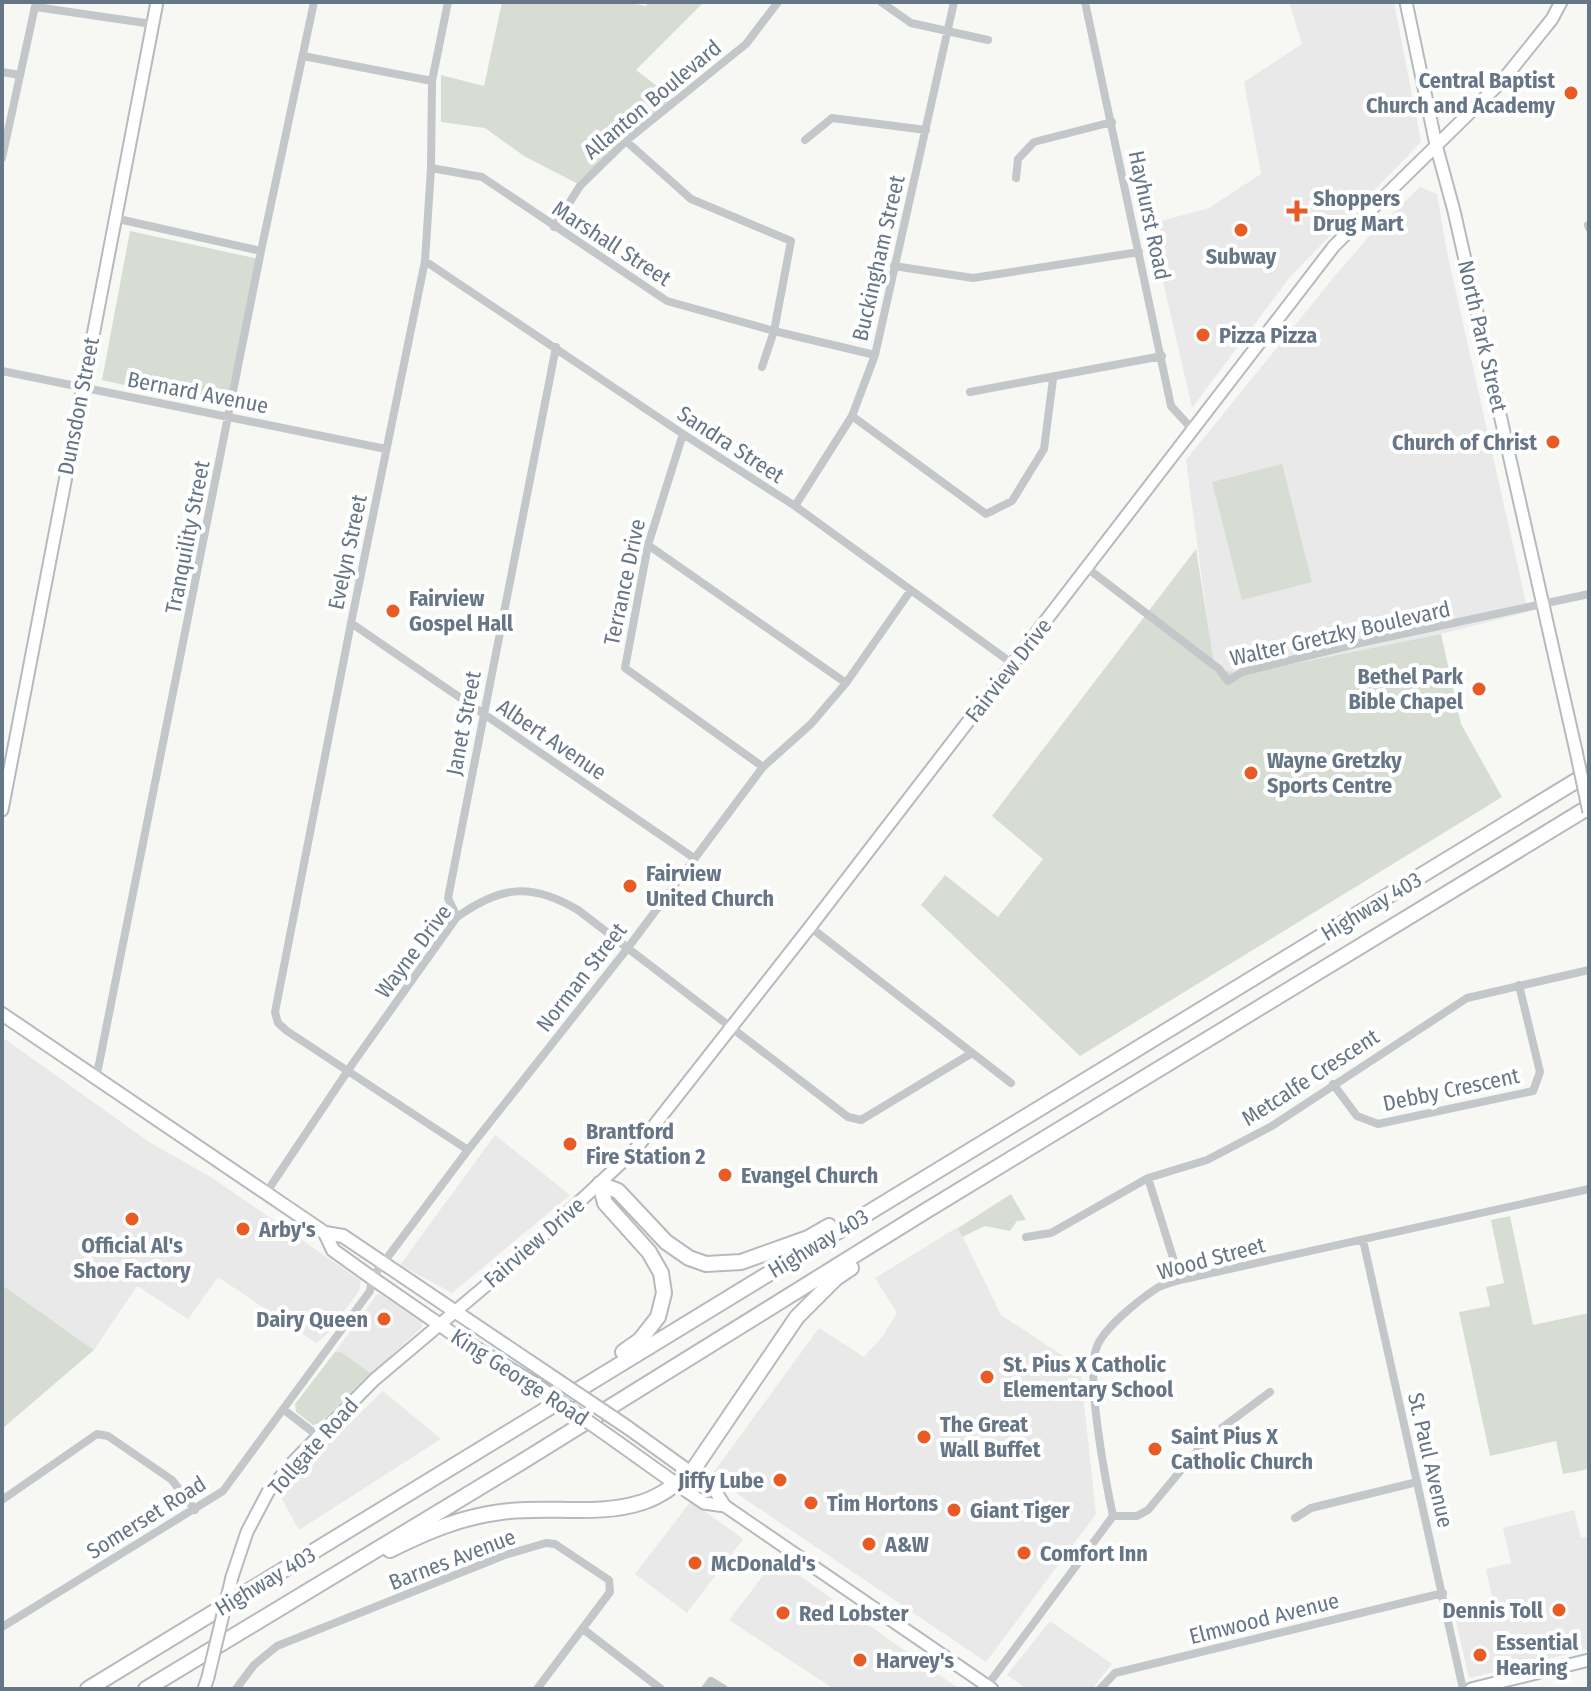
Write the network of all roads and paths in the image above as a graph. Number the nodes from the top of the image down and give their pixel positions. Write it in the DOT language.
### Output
graph roads {
  1 [pos="157,2"];
  2 [pos="314,2"];
  3 [pos="448,2"];
  4 [pos="778,2"];
  5 [pos="881,2"];
  6 [pos="954,2"];
  7 [pos="1085,2"];
  8 [pos="1406,2"];
  9 [pos="1561,2"];
  10 [pos="36,4"];
  11 [pos="152,24"];
  12 [pos="948,30"];
  13 [pos="988,40"];
  14 [pos="303,56"];
  15 [pos="2,72"];
  16 [pos="20,75"];
  17 [pos="432,81"];
  18 [pos="1112,122"];
  19 [pos="926,130"];
  20 [pos="805,140"];
  21 [pos="626,141"];
  22 [pos="1436,145"];
  23 [pos="2,158"];
  24 [pos="431,168"];
  25 [pos="1016,178"];
  26 [pos="114,218"];
  27 [pos="554,227"];
  28 [pos="261,251"];
  29 [pos="1139,252"];
  30 [pos="425,261"];
  31 [pos="894,266"];
  32 [pos="774,331"];
  33 [pos="556,347"];
  34 [pos="875,355"];
  35 [pos="1162,356"];
  36 [pos="762,367"];
  37 [pos="2,371"];
  38 [pos="1053,379"];
  39 [pos="82,387"];
  40 [pos="970,392"];
  41 [pos="230,416"];
  42 [pos="852,416"];
  43 [pos="1192,429"];
  44 [pos="683,434"];
  45 [pos="386,449"];
  46 [pos="795,506"];
  47 [pos="648,545"];
  48 [pos="1087,568"];
  49 [pos="911,590"];
  50 [pos="1589,594"];
  51 [pos="1544,605"];
  52 [pos="351,623"];
  53 [pos="1013,664"];
  54 [pos="846,683"];
  55 [pos="483,713"];
  56 [pos="763,767"];
  57 [pos="1589,773"];
  58 [pos="2,810"];
  59 [pos="1589,810"];
  60 [pos="694,858"];
  61 [pos="457,917"];
  62 [pos="810,927"];
  63 [pos="627,949"];
  64 [pos="1589,970"];
  65 [pos="1519,985"];
  66 [pos="2,1014"];
  67 [pos="731,1028"];
  68 [pos="972,1053"];
  69 [pos="348,1070"];
  70 [pos="96,1080"];
  71 [pos="1011,1083"];
  72 [pos="1333,1084"];
  73 [pos="468,1150"];
  74 [pos="940,1169"];
  75 [pos="1148,1178"];
  76 [pos="600,1184"];
  77 [pos="1589,1189"];
  78 [pos="266,1193"];
  79 [pos="924,1212"];
  80 [pos="325,1233"];
  81 [pos="1026,1237"];
  82 [pos="1363,1240"];
  83 [pos="382,1263"];
  84 [pos="1180,1280"];
  85 [pos="371,1284"];
  86 [pos="454,1311"];
  87 [pos="439,1324"];
  88 [pos="580,1388"];
  89 [pos="1270,1392"];
  90 [pos="283,1409"];
  91 [pos="318,1436"];
  92 [pos="691,1473"];
  93 [pos="1417,1482"];
  94 [pos="676,1484"];
  95 [pos="2,1500"];
  96 [pos="725,1506"];
  97 [pos="195,1510"];
  98 [pos="1113,1516"];
  99 [pos="1295,1518"];
  100 [pos="336,1572"];
  101 [pos="1443,1593"];
  102 [pos="2,1627"];
  103 [pos="583,1629"];
  104 [pos="1589,1660"];
  105 [pos="990,1688"];
  106 [pos="88,1689"];
  107 [pos="146,1689"];
  108 [pos="204,1689"];
  109 [pos="236,1689"];
  110 [pos="537,1689"];
  111 [pos="661,1689"];
  112 [pos="705,1689"];
  113 [pos="724,1689"];
  114 [pos="1100,1689"];
  115 [pos="1463,1689"];
  116 [pos="1471,1689"];
  1 -- 11 [label="main road, Dunsdon Street"];
  2 -- 14 [label="street, Tranquility Street"];
  3 -- 17 [label="street, Evelyn Street"];
  4 -- 21 [label="street, Allanton Boulevard"];
  5 -- 12 [label="street"];
  6 -- 12 [label="street, Buckingham Street"];
  7 -- 18 [label="street, Hayhurst Road"];
  8 -- 22 [label="main road, North Park Street"];
  9 -- 22 [label="main road, Fairview Drive"];
  10 -- 11 [label="street"];
  10 -- 16 [label="street"];
  11 -- 26 [label="main road, Dunsdon Street"];
  12 -- 13 [label="street"];
  12 -- 19 [label="street, Buckingham Street"];
  14 -- 17 [label="street"];
  14 -- 28 [label="street, Tranquility Street"];
  15 -- 16 [label="street"];
  16 -- 23 [label="street"];
  17 -- 24 [label="street, Evelyn Street"];
  18 -- 25 [label="street"];
  18 -- 29 [label="street, Hayhurst Road"];
  19 -- 20 [label="street"];
  19 -- 31 [label="street, Buckingham Street"];
  21 -- 27 [label="street, Allanton Boulevard"];
  21 -- 32 [label="street"];
  22 -- 43 [label="main road, Fairview Drive"];
  22 -- 51 [label="main road, North Park Street"];
  24 -- 27 [label="street, Marshall Street"];
  24 -- 30 [label="street, Evelyn Street"];
  26 -- 28 [label="street"];
  26 -- 39 [label="main road, Dunsdon Street"];
  27 -- 32 [label="street, Marshall Street"];
  28 -- 41 [label="street, Tranquility Street"];
  29 -- 31 [label="street"];
  29 -- 35 [label="street, Hayhurst Road"];
  30 -- 33 [label="street, Sandra Street"];
  30 -- 45 [label="street, Evelyn Street"];
  31 -- 34 [label="street, Buckingham Street"];
  32 -- 34 [label="street, Marshall Street"];
  32 -- 36 [label="street"];
  33 -- 44 [label="street, Sandra Street"];
  33 -- 55 [label="street, Janet Street"];
  34 -- 42 [label="street, Buckingham Street"];
  35 -- 38 [label="street"];
  35 -- 43 [label="street, Hayhurst Road"];
  37 -- 39 [label="street, Bernard Avenue"];
  38 -- 40 [label="street"];
  38 -- 42 [label="street"];
  39 -- 41 [label="street, Bernard Avenue"];
  39 -- 58 [label="main road, Dunsdon Street"];
  41 -- 45 [label="street, Bernard Avenue"];
  41 -- 70 [label="street, Tranquility Street"];
  42 -- 46 [label="street, Buckingham Street"];
  43 -- 48 [label="main road, Fairview Drive"];
  44 -- 46 [label="street, Sandra Street"];
  44 -- 47 [label="street, Terrance Drive"];
  45 -- 52 [label="street, Evelyn Street"];
  46 -- 49 [label="street, Sandra Street"];
  47 -- 54 [label="street"];
  47 -- 56 [label="street, Terrance Drive"];
  48 -- 51 [label="street, Walter Gretzky Boulevard"];
  48 -- 53 [label="main road, Fairview Drive"];
  49 -- 53 [label="street, Sandra Street"];
  49 -- 54 [label="street, Norman Street"];
  50 -- 51 [label="street"];
  51 -- 59 [label="main road, North Park Street, bridge"];
  52 -- 55 [label="street, Albert Avenue"];
  52 -- 69 [label="street, Evelyn Street"];
  53 -- 62 [label="main road, Fairview Drive"];
  54 -- 56 [label="street, Norman Street"];
  55 -- 60 [label="street, Albert Avenue"];
  55 -- 61 [label="street, Janet Street"];
  56 -- 60 [label="street, Norman Street"];
  57 -- 74 [label="highway, Highway 403"];
  59 -- 79 [label="highway, Highway 403"];
  60 -- 63 [label="street, Norman Street"];
  61 -- 63 [label="street, Wayne Drive"];
  61 -- 69 [label="street, Wayne Drive"];
  62 -- 67 [label="main road, Fairview Drive"];
  62 -- 68 [label="street"];
  63 -- 67 [label="street, Wayne Drive"];
  63 -- 73 [label="street, Norman Street"];
  64 -- 65 [label="street, Metcalfe Crescent"];
  65 -- 72 [label="street, Metcalfe Crescent"];
  65 -- 72 [label="street, Debby Crescent"];
  66 -- 70 [label="main road, King George Road"];
  67 -- 68 [label="street, Wayne Drive"];
  67 -- 76 [label="main road, Fairview Drive"];
  68 -- 71 [label="street"];
  69 -- 73 [label="street, Evelyn Street"];
  69 -- 78 [label="street, Wayne Drive"];
  70 -- 78 [label="main road, King George Road"];
  72 -- 75 [label="street, Metcalfe Crescent"];
  73 -- 83 [label="street, Norman Street"];
  74 -- 76 [label="highway"];
  74 -- 88 [label="highway, Highway 403"];
  75 -- 81 [label="street, Metcalfe Crescent"];
  75 -- 84 [label="street"];
  76 -- 86 [label="main road, Fairview Drive"];
  76 -- 88 [label="highway"];
  77 -- 82 [label="street, Wood Street"];
  78 -- 80 [label="main road, King George Road"];
  79 -- 92 [label="highway"];
  79 -- 100 [label="highway, Highway 403"];
  80 -- 83 [label="main road, King George Road"];
  80 -- 85 [label="main road, King George Road"];
  82 -- 84 [label="street, Wood Street"];
  82 -- 93 [label="street, St. Paul Avenue"];
  83 -- 85 [label="street, Norman Street"];
  83 -- 86 [label="main road, King George Road"];
  84 -- 98 [label="street, Wood Street"];
  85 -- 87 [label="main road, King George Road"];
  85 -- 90 [label="street, Somerset Road"];
  86 -- 87 [label="main road, Fairview Drive"];
  86 -- 92 [label="main road, King George Road, bridge"];
  87 -- 91 [label="main road, Tollgate Road"];
  87 -- 94 [label="main road, King George Road, bridge"];
  88 -- 106 [label="highway, Highway 403"];
  89 -- 98 [label="street"];
  90 -- 91 [label="street"];
  90 -- 97 [label="street, Somerset Road"];
  91 -- 108 [label="main road, Tollgate Road, bridge"];
  92 -- 94 [label="highway"];
  92 -- 96 [label="main road, King George Road"];
  93 -- 99 [label="street"];
  93 -- 101 [label="street, St. Paul Avenue"];
  94 -- 96 [label="main road, King George Road"];
  94 -- 100 [label="highway"];
  95 -- 97 [label="street"];
  96 -- 105 [label="main road, King George Road"];
  97 -- 102 [label="street, Somerset Road"];
  98 -- 105 [label="street"];
  100 -- 107 [label="highway, Highway 403"];
  101 -- 114 [label="street, Elmwood Avenue"];
  101 -- 115 [label="street, St. Paul Avenue"];
  103 -- 109 [label="street, Barnes Avenue"];
  103 -- 110 [label="street, Barnes Avenue"];
  103 -- 111 [label="street"];
  104 -- 116 [label="main road"];
  112 -- 113 [label="street"];
}
